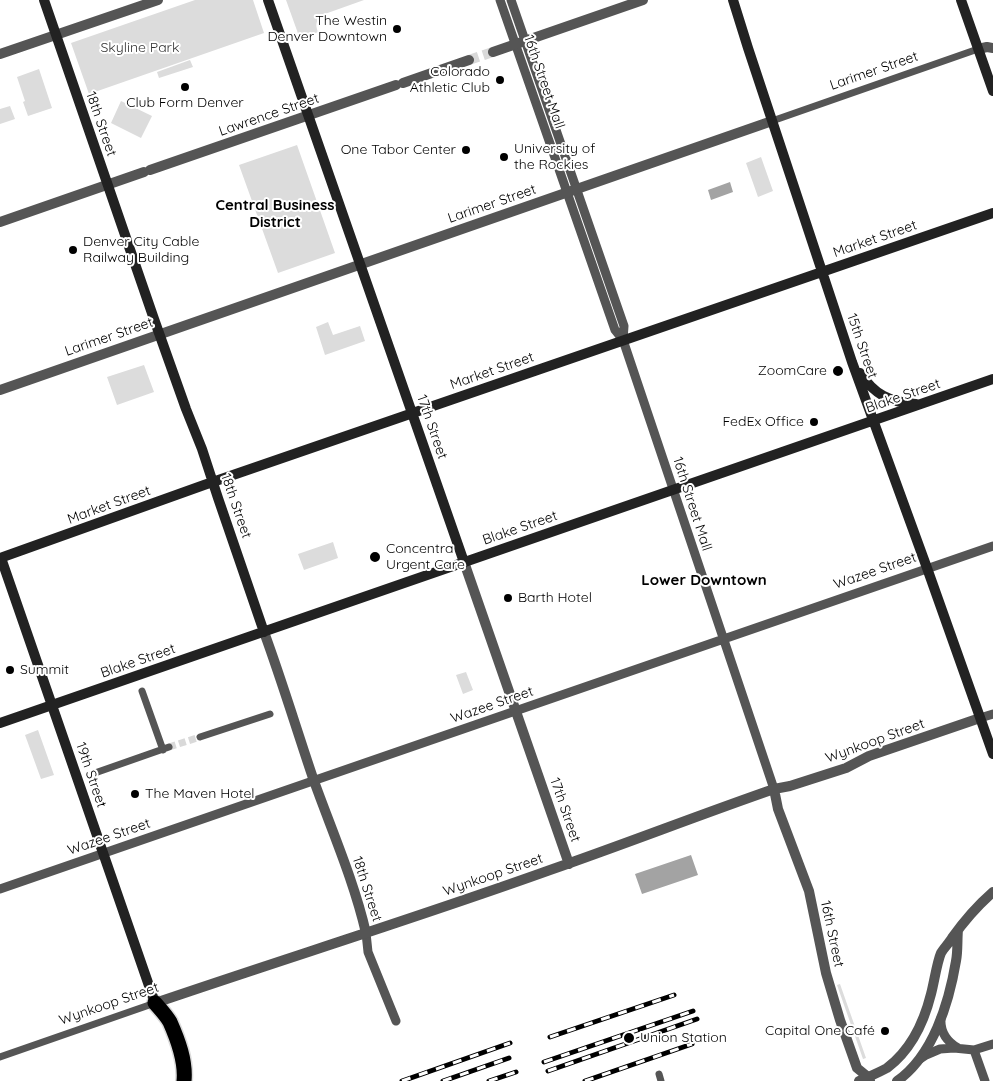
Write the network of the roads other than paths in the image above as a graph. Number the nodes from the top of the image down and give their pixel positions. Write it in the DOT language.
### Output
graph roads {
  1 [pos="44,0"];
  2 [pos="158,0"];
  3 [pos="268,0"];
  4 [pos="500,0"];
  5 [pos="511,0"];
  6 [pos="644,0"];
  7 [pos="733,0"];
  8 [pos="962,0"];
  9 [pos="56,36"];
  10 [pos="521,42"];
  11 [pos="993,48"];
  12 [pos="978,49"];
  13 [pos="493,52"];
  14 [pos="0,54"];
  15 [pos="469,60"];
  16 [pos="993,91"];
  17 [pos="308,115"];
  18 [pos="772,121"];
  19 [pos="108,184"];
  20 [pos="572,190"];
  21 [pos="993,213"];
  22 [pos="0,222"];
  23 [pos="360,264"];
  24 [pos="822,272"];
  25 [pos="159,334"];
  26 [pos="624,340"];
  27 [pos="852,362"];
  28 [pos="993,379"];
  29 [pos="0,390"];
  30 [pos="920,405"];
  31 [pos="413,413"];
  32 [pos="874,421"];
  33 [pos="213,482"];
  34 [pos="673,490"];
  35 [pos="993,546"];
  36 [pos="0,557"];
  37 [pos="464,562"];
  38 [pos="927,568"];
  39 [pos="264,632"];
  40 [pos="723,639"];
  41 [pos="142,690"];
  42 [pos="52,705"];
  43 [pos="516,711"];
  44 [pos="270,714"];
  45 [pos="993,714"];
  46 [pos="980,718"];
  47 [pos="0,723"];
  48 [pos="200,737"];
  49 [pos="993,754"];
  50 [pos="92,774"];
  51 [pos="314,781"];
  52 [pos="774,789"];
  53 [pos="103,854"];
  54 [pos="569,864"];
  55 [pos="0,889"];
  56 [pos="993,892"];
  57 [pos="958,930"];
  58 [pos="366,933"];
  59 [pos="155,1003"];
  60 [pos="941,1017"];
  61 [pos="396,1021"];
  62 [pos="993,1044"];
  63 [pos="963,1049"];
  64 [pos="974,1050"];
  65 [pos="0,1057"];
  66 [pos="915,1063"];
  67 [pos="866,1080"];
  68 [pos="184,1081"];
  69 [pos="897,1081"];
  70 [pos="985,1081"];
  1 -- 9 [label="main road, 18th Street"];
  2 -- 9 [label="street"];
  3 -- 17 [label="main road, 17th Street"];
  4 -- 10 [label="street, 16th Street Mall"];
  5 -- 10 [label="street, 16th Street Mall"];
  6 -- 10 [label="street"];
  7 -- 18 [label="main road, 15th Street"];
  8 -- 12 [label="main road"];
  9 -- 14 [label="street"];
  9 -- 19 [label="main road, 18th Street"];
  10 -- 13 [label="street"];
  10 -- 20 [label="street, 16th Street Mall"];
  11 -- 12 [label="street, Larimer Street"];
  12 -- 16 [label="main road"];
  12 -- 18 [label="street, Larimer Street"];
  15 -- 17 [label="street, Lawrence Street"];
  17 -- 19 [label="street, Lawrence Street"];
  17 -- 23 [label="main road, 17th Street"];
  18 -- 20 [label="street, Larimer Street"];
  18 -- 24 [label="main road, 15th Street"];
  19 -- 22 [label="street, Lawrence Street"];
  19 -- 25 [label="main road, 18th Street"];
  20 -- 23 [label="street, Larimer Street"];
  20 -- 26 [label="street, 16th Street Mall"];
  21 -- 24 [label="main road, Market Street"];
  23 -- 25 [label="street, Larimer Street"];
  23 -- 31 [label="main road, 17th Street"];
  24 -- 26 [label="main road, Market Street"];
  24 -- 27 [label="main road, 15th Street"];
  25 -- 29 [label="street, Larimer Street"];
  25 -- 33 [label="main road, 18th Street"];
  26 -- 31 [label="main road, Market Street"];
  26 -- 34 [label="street, 16th Street Mall"];
  27 -- 30 [label="main road"];
  27 -- 32 [label="main road, 15th Street"];
  28 -- 30 [label="main road, Blake Street"];
  30 -- 32 [label="main road, Blake Street"];
  31 -- 33 [label="main road, Market Street"];
  31 -- 37 [label="main road, 17th Street"];
  32 -- 34 [label="main road, Blake Street"];
  32 -- 38 [label="main road, 15th Street"];
  33 -- 36 [label="main road, Market Street"];
  33 -- 39 [label="main road, 18th Street"];
  34 -- 37 [label="main road, Blake Street"];
  34 -- 40 [label="street, 16th Street Mall"];
  35 -- 38 [label="street, Wazee Street"];
  36 -- 42 [label="main road, 19th Street"];
  37 -- 39 [label="main road, Blake Street"];
  37 -- 43 [label="street, 17th Street"];
  38 -- 40 [label="street, Wazee Street"];
  38 -- 46 [label="main road, 15th Street"];
  39 -- 42 [label="main road, Blake Street"];
  39 -- 51 [label="street, 18th Street"];
  40 -- 43 [label="street, Wazee Street"];
  40 -- 52 [label="street, 16th Street Mall"];
  41 -- 50 [label="street"];
  42 -- 47 [label="main road, Blake Street"];
  42 -- 53 [label="main road, 19th Street"];
  43 -- 51 [label="street, Wazee Street"];
  43 -- 54 [label="street, 17th Street"];
  44 -- 48 [label="street"];
  45 -- 46 [label="street, Wynkoop Street"];
  46 -- 49 [label="main road, 15th Street"];
  46 -- 52 [label="street, Wynkoop Street"];
  51 -- 53 [label="street, Wazee Street"];
  51 -- 58 [label="street, 18th Street"];
  52 -- 54 [label="street, Wynkoop Street"];
  52 -- 67 [label="street, 16th Street"];
  53 -- 55 [label="street, Wazee Street"];
  53 -- 59 [label="main road, 19th Street"];
  54 -- 58 [label="street, Wynkoop Street"];
  56 -- 57 [label="street"];
  57 -- 60 [label="street"];
  57 -- 67 [label="street"];
  58 -- 59 [label="street, Wynkoop Street"];
  58 -- 61 [label="street, 18th Street"];
  59 -- 65 [label="street, Wynkoop Street"];
  59 -- 68 [label="highway"];
  60 -- 63 [label="street"];
  60 -- 66 [label="street"];
  62 -- 64 [label="street"];
  63 -- 64 [label="street"];
  63 -- 66 [label="street"];
  64 -- 70 [label="street"];
  66 -- 69 [label="street"];
}
